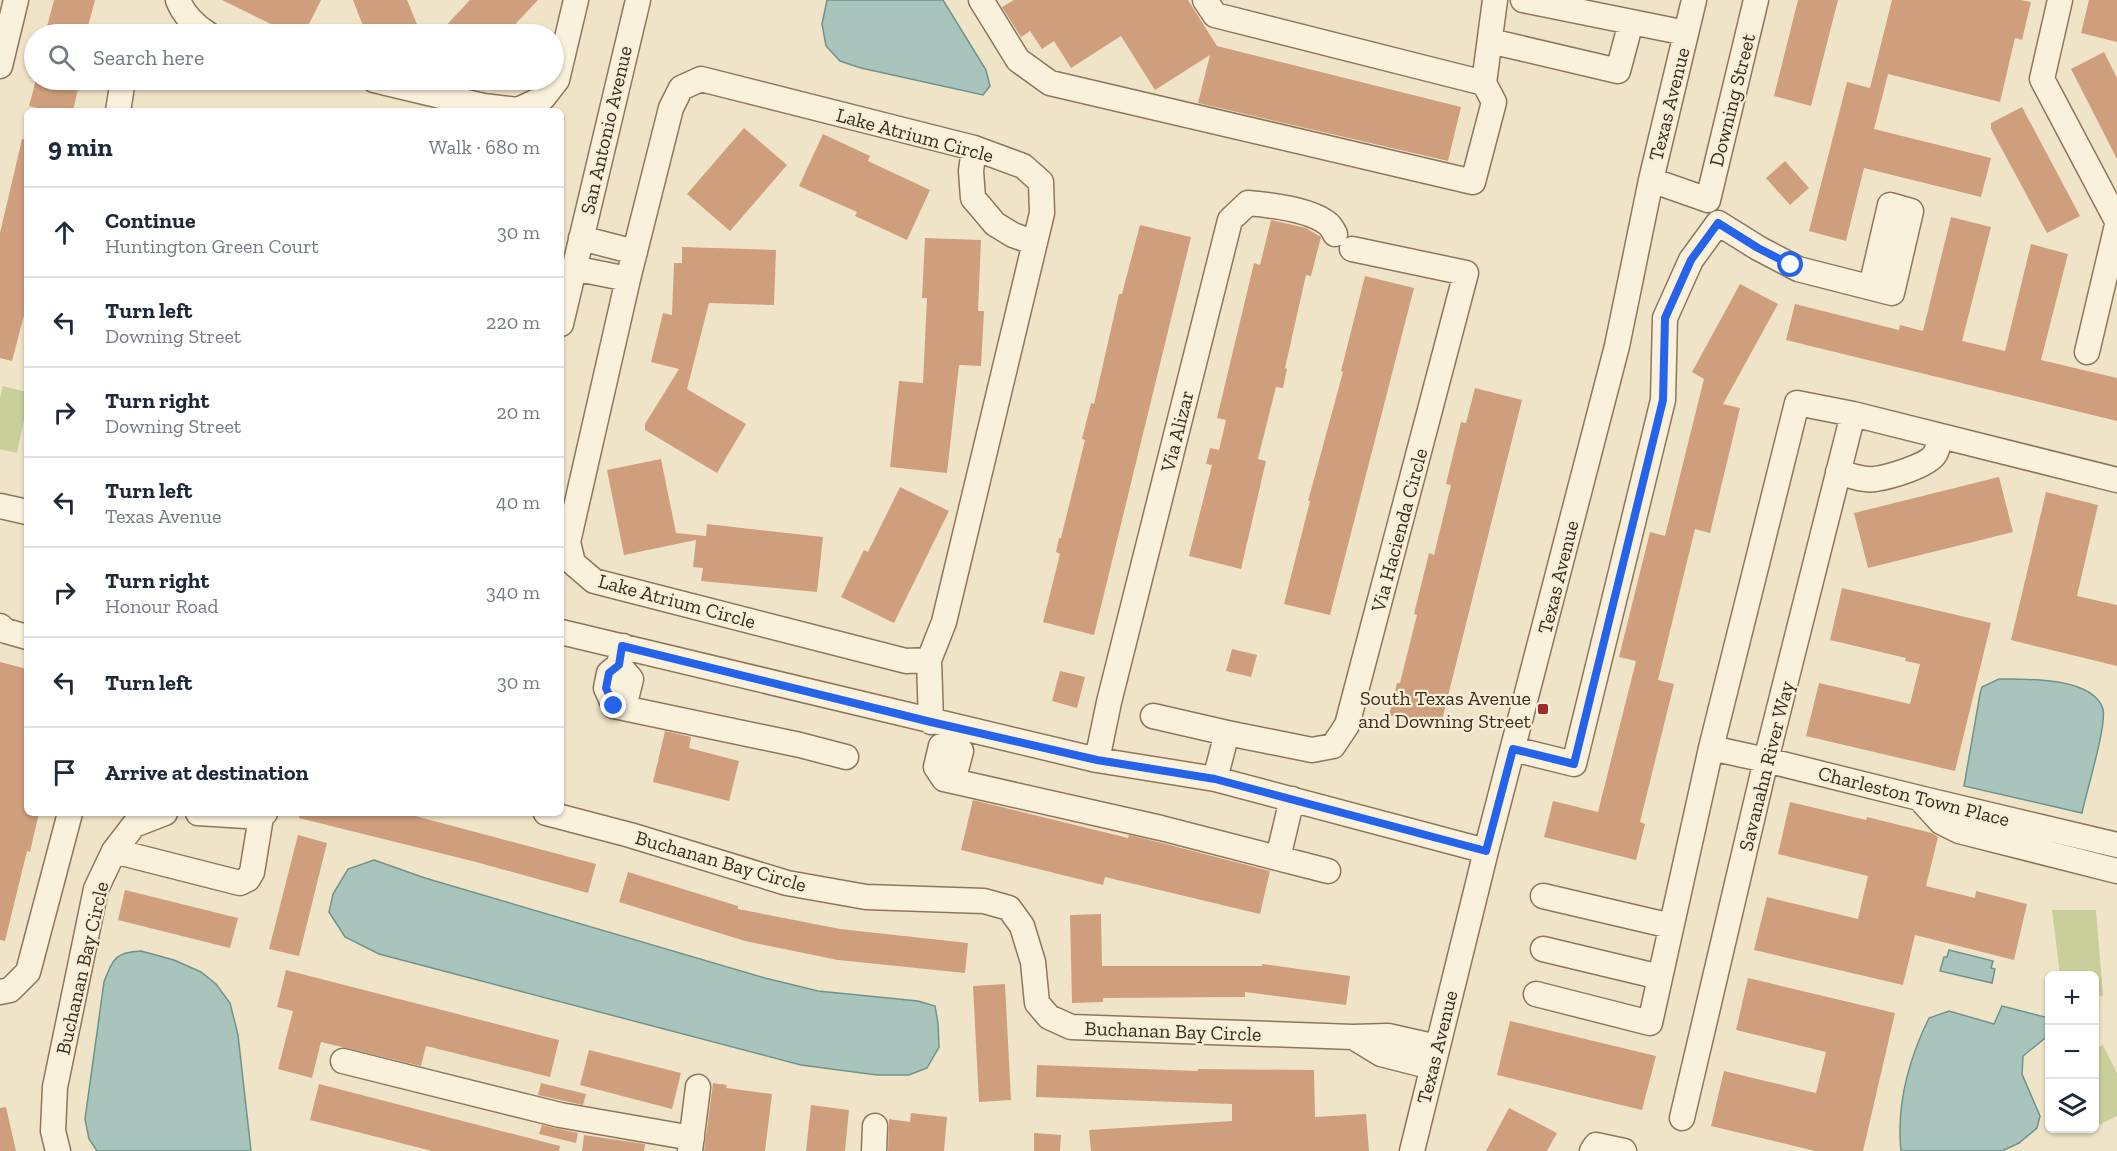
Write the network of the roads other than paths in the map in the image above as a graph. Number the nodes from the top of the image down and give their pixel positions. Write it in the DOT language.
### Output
graph roads {
  1 [pos="16,0"];
  2 [pos="178,0"];
  3 [pos="576,0"];
  4 [pos="638,0"];
  5 [pos="981,0"];
  6 [pos="1205,0"];
  7 [pos="1495,0"];
  8 [pos="1523,0"];
  9 [pos="1694,0"];
  10 [pos="1756,0"];
  11 [pos="2060,0"];
  12 [pos="1628,14"];
  13 [pos="194,24"];
  14 [pos="1686,33"];
  15 [pos="1490,40"];
  16 [pos="564,51"];
  17 [pos="0,66"];
  18 [pos="1484,83"];
  19 [pos="121,90"];
  20 [pos="416,90"];
  21 [pos="549,90"];
  22 [pos="118,108"];
  23 [pos="500,108"];
  24 [pos="522,108"];
  25 [pos="974,148"];
  26 [pos="1651,180"];
  27 [pos="1708,200"];
  28 [pos="1718,223"];
  29 [pos="2117,223"];
  30 [pos="1343,242"];
  31 [pos="1035,243"];
  32 [pos="572,250"];
  33 [pos="635,252"];
  34 [pos="628,279"];
  35 [pos="1871,287"];
  36 [pos="564,304"];
  37 [pos="2087,352"];
  38 [pos="1853,414"];
  39 [pos="1940,436"];
  40 [pos="1838,472"];
  41 [pos="2117,480"];
  42 [pos="0,506"];
  43 [pos="24,511"];
  44 [pos="0,626"];
  45 [pos="564,634"];
  46 [pos="24,636"];
  47 [pos="621,655"];
  48 [pos="929,660"];
  49 [pos="1153,716"];
  50 [pos="931,722"];
  51 [pos="1227,733"];
  52 [pos="954,734"];
  53 [pos="1711,748"];
  54 [pos="1513,749"];
  55 [pos="846,757"];
  56 [pos="1097,760"];
  57 [pos="1766,760"];
  58 [pos="1215,779"];
  59 [pos="1292,800"];
  60 [pos="69,816"];
  61 [pos="157,816"];
  62 [pos="263,816"];
  63 [pos="557,816"];
  64 [pos="1997,829"];
  65 [pos="2117,845"];
  66 [pos="114,851"];
  67 [pos="1486,851"];
  68 [pos="1278,858"];
  69 [pos="1328,871"];
  70 [pos="2117,871"];
  71 [pos="1543,896"];
  72 [pos="1671,926"];
  73 [pos="1543,949"];
  74 [pos="1660,977"];
  75 [pos="0,992"];
  76 [pos="1536,994"];
  77 [pos="1435,1057"];
  78 [pos="343,1060"];
  79 [pos="698,1087"];
  80 [pos="1682,1119"];
  81 [pos="875,1126"];
  82 [pos="691,1145"];
  83 [pos="58,1151"];
  84 [pos="874,1151"];
  85 [pos="1412,1151"];
  86 [pos="1592,1151"];
  87 [pos="1623,1151"];
  1 -- 17 [label="street"];
  2 -- 13 [label="street"];
  3 -- 16 [label="street"];
  4 -- 32 [label="street, San Antonio Avenue"];
  5 -- 18 [label="street"];
  6 -- 18 [label="street"];
  7 -- 15 [label="street"];
  8 -- 12 [label="street"];
  9 -- 14 [label="street, Texas Avenue"];
  10 -- 27 [label="street, Downing Street"];
  11 -- 29 [label="street"];
  12 -- 14 [label="street"];
  12 -- 15 [label="street"];
  14 -- 26 [label="street, Texas Avenue"];
  15 -- 18 [label="street"];
  19 -- 22 [label="street"];
  20 -- 23 [label="street"];
  21 -- 24 [label="street"];
  25 -- 31 [label="street"];
  25 -- 31 [label="street, Lake Atrium Circle"];
  25 -- 33 [label="street, Lake Atrium Circle"];
  26 -- 27 [label="street"];
  26 -- 54 [label="street, Texas Avenue"];
  27 -- 28 [label="street"];
  28 -- 35 [label="street"];
  28 -- 54 [label="street"];
  29 -- 37 [label="street"];
  30 -- 51 [label="street, Via Hacienda Circle"];
  30 -- 56 [label="street, Via Alizar"];
  31 -- 48 [label="street, Lake Atrium Circle"];
  32 -- 33 [label="street"];
  32 -- 34 [label="street"];
  32 -- 36 [label="street, San Antonio Avenue"];
  33 -- 34 [label="street, Lake Atrium Circle"];
  34 -- 48 [label="street, Lake Atrium Circle"];
  38 -- 39 [label="street"];
  38 -- 40 [label="street, Savanahn River Way"];
  38 -- 53 [label="street"];
  39 -- 40 [label="street"];
  39 -- 41 [label="street"];
  40 -- 57 [label="street, Savanahn River Way"];
  42 -- 43 [label="street"];
  44 -- 46 [label="street"];
  45 -- 47 [label="street"];
  47 -- 50 [label="street"];
  47 -- 55 [label="street"];
  48 -- 50 [label="street, Lake Atrium Circle"];
  49 -- 51 [label="street"];
  50 -- 52 [label="street"];
  51 -- 58 [label="street"];
  52 -- 56 [label="street"];
  52 -- 68 [label="street"];
  53 -- 57 [label="street, Charleston Town Place"];
  53 -- 72 [label="street"];
  54 -- 67 [label="street, Texas Avenue"];
  56 -- 58 [label="street"];
  57 -- 64 [label="street, Charleston Town Place"];
  57 -- 80 [label="street, Savanahn River Way"];
  58 -- 59 [label="street"];
  59 -- 67 [label="street"];
  59 -- 68 [label="street"];
  60 -- 75 [label="street"];
  61 -- 66 [label="street, Buchanan Bay Circle"];
  62 -- 66 [label="street"];
  63 -- 77 [label="street, Buchanan Bay Circle"];
  64 -- 65 [label="street, Charleston Town Place"];
  64 -- 70 [label="street"];
  66 -- 83 [label="street, Buchanan Bay Circle"];
  67 -- 77 [label="street, Texas Avenue"];
  68 -- 69 [label="street"];
  71 -- 72 [label="street"];
  72 -- 74 [label="street"];
  73 -- 74 [label="street"];
  74 -- 76 [label="street"];
  77 -- 85 [label="street, Texas Avenue"];
  78 -- 82 [label="street"];
  79 -- 82 [label="street"];
  81 -- 84 [label="street"];
  86 -- 87 [label="street"];
}
